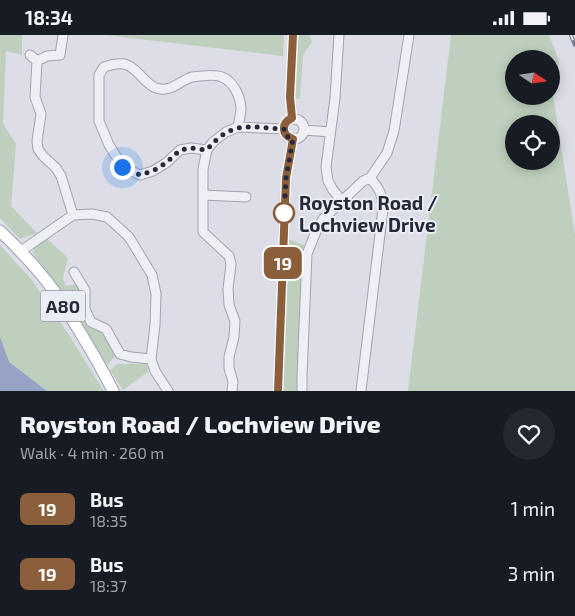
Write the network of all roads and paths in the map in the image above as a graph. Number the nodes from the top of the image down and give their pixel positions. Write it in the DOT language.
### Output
graph roads {
  1 [pos="63,35"];
  2 [pos="293,35"];
  3 [pos="339,35"];
  4 [pos="409,35"];
  5 [pos="292,118"];
  6 [pos="238,127"];
  7 [pos="284,129"];
  8 [pos="304,129"];
  9 [pos="330,132"];
  10 [pos="293,139"];
  11 [pos="207,150"];
  12 [pos="370,178"];
  13 [pos="203,195"];
  14 [pos="246,197"];
  15 [pos="342,201"];
  16 [pos="73,215"];
  17 [pos="0,231"];
  18 [pos="21,251"];
  19 [pos="74,272"];
  20 [pos="151,359"];
  21 [pos="113,391"];
  22 [pos="168,391"];
  23 [pos="232,391"];
  24 [pos="278,391"];
  25 [pos="302,391"];
  26 [pos="361,391"];
  1 -- 16 [label="street"];
  2 -- 5 [label="street"];
  3 -- 9 [label="street"];
  4 -- 12 [label="street"];
  5 -- 7 [label="street"];
  5 -- 8 [label="street"];
  6 -- 7 [label="street"];
  6 -- 11 [label="street"];
  6 -- 11 [label="street"];
  7 -- 10 [label="street"];
  8 -- 9 [label="street"];
  8 -- 10 [label="street"];
  9 -- 15 [label="street"];
  10 -- 24 [label="street"];
  11 -- 13 [label="street"];
  12 -- 15 [label="street"];
  12 -- 26 [label="street"];
  13 -- 14 [label="street"];
  13 -- 23 [label="street"];
  15 -- 25 [label="street"];
  16 -- 18 [label="street"];
  16 -- 20 [label="street"];
  17 -- 18 [label="main road, A80"];
  18 -- 21 [label="main road, A80"];
  19 -- 20 [label="street"];
  20 -- 22 [label="street"];
}
